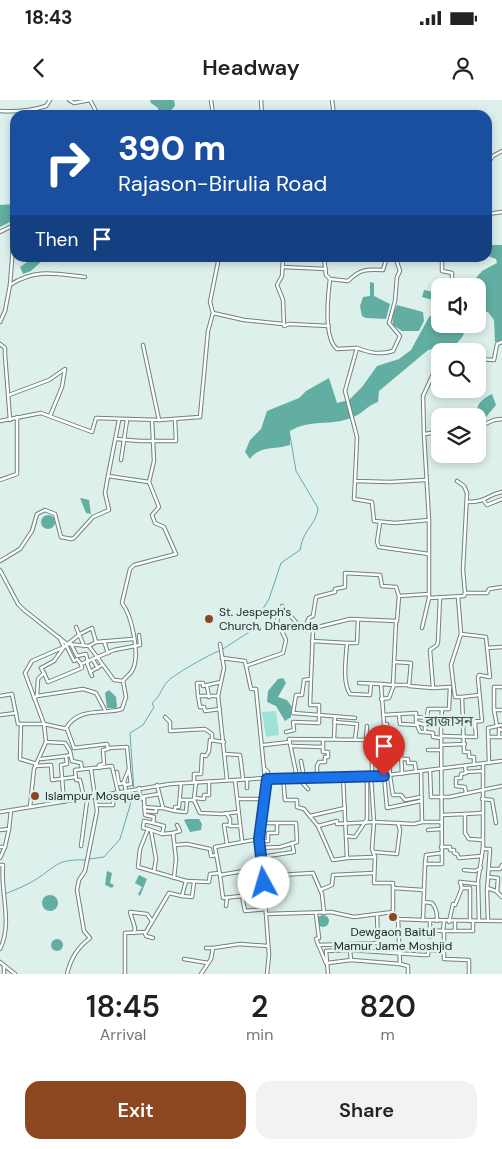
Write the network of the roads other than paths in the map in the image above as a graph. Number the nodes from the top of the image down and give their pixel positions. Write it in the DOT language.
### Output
graph roads {
  1 [pos="50,100"];
  2 [pos="69,100"];
  3 [pos="29,110"];
  4 [pos="96,110"];
  5 [pos="502,151"];
  6 [pos="492,158"];
  7 [pos="12,262"];
  8 [pos="218,262"];
  9 [pos="283,262"];
  10 [pos="325,262"];
  11 [pos="385,262"];
  12 [pos="397,262"];
  13 [pos="442,262"];
  14 [pos="283,267"];
  15 [pos="326,269"];
  16 [pos="85,278"];
  17 [pos="452,278"];
  18 [pos="330,279"];
  19 [pos="10,285"];
  20 [pos="0,311"];
  21 [pos="5,311"];
  22 [pos="213,313"];
  23 [pos="0,322"];
  24 [pos="284,324"];
  25 [pos="329,326"];
  26 [pos="502,342"];
  27 [pos="0,344"];
  28 [pos="143,345"];
  29 [pos="357,348"];
  30 [pos="486,360"];
  31 [pos="431,379"];
  32 [pos="9,395"];
  33 [pos="50,416"];
  34 [pos="17,417"];
  35 [pos="176,419"];
  36 [pos="502,419"];
  37 [pos="10,420"];
  38 [pos="119,420"];
  39 [pos="127,420"];
  40 [pos="152,420"];
  41 [pos="159,420"];
  42 [pos="0,421"];
  43 [pos="486,424"];
  44 [pos="431,433"];
  45 [pos="424,434"];
  46 [pos="116,439"];
  47 [pos="124,440"];
  48 [pos="154,440"];
  49 [pos="121,460"];
  50 [pos="108,476"];
  51 [pos="0,480"];
  52 [pos="355,480"];
  53 [pos="425,480"];
  54 [pos="457,481"];
  55 [pos="149,482"];
  56 [pos="502,492"];
  57 [pos="502,499"];
  58 [pos="484,501"];
  59 [pos="467,502"];
  60 [pos="429,520"];
  61 [pos="380,522"];
  62 [pos="429,554"];
  63 [pos="0,561"];
  64 [pos="0,570"];
  65 [pos="502,587"];
  66 [pos="465,593"];
  67 [pos="399,596"];
  68 [pos="429,596"];
  69 [pos="440,597"];
  70 [pos="458,597"];
  71 [pos="358,619"];
  72 [pos="396,622"];
  73 [pos="76,627"];
  74 [pos="422,628"];
  75 [pos="304,629"];
  76 [pos="313,629"];
  77 [pos="460,634"];
  78 [pos="79,635"];
  79 [pos="139,635"];
  80 [pos="134,639"];
  81 [pos="104,641"];
  82 [pos="312,641"];
  83 [pos="96,642"];
  84 [pos="347,643"];
  85 [pos="220,644"];
  86 [pos="67,645"];
  87 [pos="134,645"];
  88 [pos="84,646"];
  89 [pos="89,646"];
  90 [pos="502,647"];
  91 [pos="487,648"];
  92 [pos="108,653"];
  93 [pos="77,658"];
  94 [pos="222,658"];
  95 [pos="97,659"];
  96 [pos="93,660"];
  97 [pos="88,662"];
  98 [pos="395,662"];
  99 [pos="81,664"];
  100 [pos="102,665"];
  101 [pos="246,666"];
  102 [pos="98,668"];
  103 [pos="90,672"];
  104 [pos="44,673"];
  105 [pos="92,676"];
  106 [pos="311,679"];
  107 [pos="123,681"];
  108 [pos="220,682"];
  109 [pos="359,683"];
  110 [pos="371,684"];
  111 [pos="381,684"];
  112 [pos="394,685"];
  113 [pos="207,686"];
  114 [pos="409,686"];
  115 [pos="450,687"];
  116 [pos="454,687"];
  117 [pos="502,687"];
  118 [pos="432,688"];
  119 [pos="479,695"];
  120 [pos="0,696"];
  121 [pos="37,696"];
  122 [pos="198,696"];
  123 [pos="218,696"];
  124 [pos="209,697"];
  125 [pos="462,697"];
  126 [pos="34,698"];
  127 [pos="381,699"];
  128 [pos="220,709"];
  129 [pos="442,709"];
  130 [pos="105,710"];
  131 [pos="494,710"];
  132 [pos="502,710"];
  133 [pos="16,713"];
  134 [pos="0,715"];
  135 [pos="319,715"];
  136 [pos="383,715"];
  137 [pos="399,715"];
  138 [pos="335,716"];
  139 [pos="165,717"];
  140 [pos="416,717"];
  141 [pos="355,718"];
  142 [pos="424,718"];
  143 [pos="334,722"];
  144 [pos="463,722"];
  145 [pos="476,722"];
  146 [pos="21,724"];
  147 [pos="44,724"];
  148 [pos="417,724"];
  149 [pos="423,724"];
  150 [pos="502,725"];
  151 [pos="367,726"];
  152 [pos="497,726"];
  153 [pos="66,728"];
  154 [pos="502,730"];
  155 [pos="286,732"];
  156 [pos="425,732"];
  157 [pos="441,737"];
  158 [pos="464,737"];
  159 [pos="488,737"];
  160 [pos="501,737"];
  161 [pos="323,739"];
  162 [pos="334,739"];
  163 [pos="355,739"];
  164 [pos="212,740"];
  165 [pos="366,740"];
  166 [pos="46,742"];
  167 [pos="224,742"];
  168 [pos="290,742"];
  169 [pos="464,744"];
  170 [pos="263,745"];
  171 [pos="441,745"];
  172 [pos="291,746"];
  173 [pos="323,746"];
  174 [pos="74,748"];
  175 [pos="108,748"];
  176 [pos="428,750"];
  177 [pos="441,750"];
  178 [pos="397,751"];
  179 [pos="70,753"];
  180 [pos="225,754"];
  181 [pos="66,756"];
  182 [pos="40,759"];
  183 [pos="401,759"];
  184 [pos="301,761"];
  185 [pos="502,761"];
  186 [pos="489,763"];
  187 [pos="483,764"];
  188 [pos="37,765"];
  189 [pos="474,765"];
  190 [pos="465,766"];
  191 [pos="99,768"];
  192 [pos="303,768"];
  193 [pos="82,769"];
  194 [pos="90,769"];
  195 [pos="129,769"];
  196 [pos="296,769"];
  197 [pos="441,769"];
  198 [pos="430,770"];
  199 [pos="421,771"];
  200 [pos="483,771"];
  201 [pos="118,772"];
  202 [pos="416,772"];
  203 [pos="466,772"];
  204 [pos="402,774"];
  205 [pos="343,776"];
  206 [pos="384,776"];
  207 [pos="390,776"];
  208 [pos="76,777"];
  209 [pos="283,777"];
  210 [pos="297,777"];
  211 [pos="304,777"];
  212 [pos="317,777"];
  213 [pos="370,777"];
  214 [pos="62,779"];
  215 [pos="245,779"];
  216 [pos="266,779"];
  217 [pos="228,780"];
  218 [pos="235,780"];
  219 [pos="195,782"];
  220 [pos="209,782"];
  221 [pos="181,783"];
  222 [pos="125,784"];
  223 [pos="157,785"];
  224 [pos="456,786"];
  225 [pos="502,786"];
  226 [pos="139,788"];
  227 [pos="247,788"];
  228 [pos="308,789"];
  229 [pos="482,789"];
  230 [pos="126,791"];
  231 [pos="116,792"];
  232 [pos="466,793"];
  233 [pos="159,794"];
  234 [pos="456,795"];
  235 [pos="96,796"];
  236 [pos="140,797"];
  237 [pos="442,797"];
  238 [pos="194,799"];
  239 [pos="237,799"];
  240 [pos="266,799"];
  241 [pos="421,799"];
  242 [pos="482,799"];
  243 [pos="86,800"];
  244 [pos="180,800"];
  245 [pos="187,800"];
  246 [pos="64,802"];
  247 [pos="96,806"];
  248 [pos="144,807"];
  249 [pos="30,808"];
  250 [pos="156,808"];
  251 [pos="163,808"];
  252 [pos="345,808"];
  253 [pos="11,810"];
  254 [pos="175,811"];
  255 [pos="0,812"];
  256 [pos="145,812"];
  257 [pos="152,812"];
  258 [pos="238,812"];
  259 [pos="226,813"];
  260 [pos="482,813"];
  261 [pos="465,814"];
  262 [pos="442,815"];
  263 [pos="152,816"];
  264 [pos="310,816"];
  265 [pos="374,822"];
  266 [pos="422,822"];
  267 [pos="442,822"];
  268 [pos="152,823"];
  269 [pos="260,823"];
  270 [pos="278,823"];
  271 [pos="345,823"];
  272 [pos="366,823"];
  273 [pos="398,823"];
  274 [pos="496,823"];
  275 [pos="177,825"];
  276 [pos="230,825"];
  277 [pos="240,826"];
  278 [pos="318,826"];
  279 [pos="9,829"];
  280 [pos="441,829"];
  281 [pos="0,830"];
  282 [pos="150,830"];
  283 [pos="428,830"];
  284 [pos="173,833"];
  285 [pos="162,834"];
  286 [pos="346,836"];
  287 [pos="259,840"];
  288 [pos="483,840"];
  289 [pos="242,842"];
  290 [pos="292,843"];
  291 [pos="227,844"];
  292 [pos="175,845"];
  293 [pos="81,846"];
  294 [pos="441,846"];
  295 [pos="0,847"];
  296 [pos="5,847"];
  297 [pos="260,848"];
  298 [pos="483,848"];
  299 [pos="374,852"];
  300 [pos="441,853"];
  301 [pos="216,855"];
  302 [pos="482,856"];
  303 [pos="261,857"];
  304 [pos="375,857"];
  305 [pos="0,858"];
  306 [pos="346,858"];
  307 [pos="425,864"];
  308 [pos="502,864"];
  309 [pos="0,865"];
  310 [pos="262,868"];
  311 [pos="481,868"];
  312 [pos="490,869"];
  313 [pos="464,870"];
  314 [pos="154,871"];
  315 [pos="374,873"];
  316 [pos="219,874"];
  317 [pos="263,876"];
  318 [pos="488,877"];
  319 [pos="174,878"];
  320 [pos="186,881"];
  321 [pos="194,882"];
  322 [pos="478,884"];
  323 [pos="393,888"];
  324 [pos="462,888"];
  325 [pos="487,888"];
  326 [pos="320,890"];
  327 [pos="423,890"];
  328 [pos="497,892"];
  329 [pos="264,893"];
  330 [pos="182,896"];
  331 [pos="242,896"];
  332 [pos="502,897"];
  333 [pos="227,898"];
  334 [pos="423,902"];
  335 [pos="226,906"];
  336 [pos="266,909"];
  337 [pos="393,912"];
  338 [pos="324,913"];
  339 [pos="266,914"];
  340 [pos="316,914"];
  341 [pos="377,914"];
  342 [pos="398,919"];
  343 [pos="422,920"];
  344 [pos="152,921"];
  345 [pos="430,921"];
  346 [pos="437,921"];
  347 [pos="472,921"];
  348 [pos="479,921"];
  349 [pos="488,921"];
  350 [pos="502,921"];
  351 [pos="444,922"];
  352 [pos="449,922"];
  353 [pos="454,922"];
  354 [pos="430,930"];
  355 [pos="443,931"];
  356 [pos="455,931"];
  357 [pos="134,933"];
  358 [pos="145,933"];
  359 [pos="430,937"];
  360 [pos="152,938"];
  361 [pos="318,945"];
  362 [pos="268,946"];
  363 [pos="206,948"];
  364 [pos="213,948"];
  365 [pos="0,949"];
  366 [pos="350,950"];
  367 [pos="443,951"];
  368 [pos="400,954"];
  369 [pos="184,959"];
  370 [pos="351,960"];
  371 [pos="0,962"];
  372 [pos="208,963"];
  373 [pos="327,963"];
  374 [pos="400,964"];
  375 [pos="4,966"];
  376 [pos="4,974"];
  377 [pos="15,974"];
  378 [pos="67,974"];
  379 [pos="125,974"];
  380 [pos="200,974"];
  381 [pos="267,974"];
  382 [pos="328,974"];
  383 [pos="408,974"];
  384 [pos="469,974"];
  1 -- 3 [label="street"];
  2 -- 4 [label="street"];
  5 -- 6 [label="street"];
  7 -- 19 [label="street"];
  8 -- 22 [label="street"];
  9 -- 14 [label="street"];
  10 -- 15 [label="street"];
  11 -- 18 [label="street"];
  12 -- 29 [label="street"];
  13 -- 17 [label="street"];
  14 -- 15 [label="street"];
  14 -- 24 [label="street"];
  15 -- 18 [label="street"];
  16 -- 19 [label="street"];
  18 -- 25 [label="street"];
  19 -- 21 [label="street"];
  20 -- 21 [label="street"];
  21 -- 23 [label="street"];
  22 -- 24 [label="street"];
  22 -- 35 [label="street"];
  24 -- 25 [label="street"];
  25 -- 29 [label="street"];
  26 -- 30 [label="street"];
  27 -- 32 [label="street"];
  28 -- 41 [label="street"];
  29 -- 52 [label="street"];
  31 -- 45 [label="street"];
  32 -- 33 [label="street"];
  32 -- 37 [label="street"];
  33 -- 34 [label="street"];
  33 -- 38 [label="street"];
  34 -- 37 [label="street"];
  34 -- 51 [label="street"];
  35 -- 41 [label="street"];
  35 -- 48 [label="street"];
  36 -- 43 [label="street"];
  37 -- 42 [label="street"];
  38 -- 39 [label="street"];
  38 -- 46 [label="street"];
  39 -- 40 [label="street"];
  39 -- 47 [label="street"];
  40 -- 41 [label="street"];
  40 -- 48 [label="street"];
  44 -- 45 [label="street"];
  45 -- 53 [label="street"];
  46 -- 47 [label="street"];
  46 -- 50 [label="street"];
  47 -- 48 [label="street"];
  47 -- 49 [label="street"];
  48 -- 55 [label="street"];
  50 -- 55 [label="street"];
  50 -- 63 [label="street"];
  52 -- 53 [label="street"];
  52 -- 61 [label="street"];
  53 -- 60 [label="street"];
  54 -- 59 [label="street"];
  55 -- 80 [label="street"];
  56 -- 58 [label="street"];
  57 -- 58 [label="street"];
  58 -- 59 [label="street"];
  59 -- 66 [label="street"];
  60 -- 61 [label="street"];
  60 -- 62 [label="street"];
  61 -- 62 [label="street"];
  62 -- 68 [label="street"];
  64 -- 86 [label="street"];
  65 -- 66 [label="street"];
  66 -- 70 [label="street"];
  67 -- 68 [label="street"];
  67 -- 72 [label="street"];
  67 -- 75 [label="street"];
  68 -- 69 [label="street"];
  68 -- 74 [label="street"];
  69 -- 70 [label="street"];
  69 -- 118 [label="street"];
  70 -- 77 [label="street"];
  71 -- 72 [label="street"];
  71 -- 76 [label="street"];
  71 -- 84 [label="street"];
  72 -- 98 [label="street"];
  73 -- 78 [label="street"];
  75 -- 76 [label="street"];
  75 -- 101 [label="street"];
  76 -- 82 [label="street"];
  77 -- 91 [label="street"];
  77 -- 116 [label="street"];
  78 -- 83 [label="street"];
  78 -- 86 [label="street"];
  78 -- 88 [label="street"];
  79 -- 87 [label="street"];
  80 -- 81 [label="street"];
  80 -- 87 [label="street"];
  81 -- 83 [label="street"];
  81 -- 92 [label="street"];
  82 -- 84 [label="street"];
  82 -- 106 [label="street"];
  83 -- 89 [label="street"];
  84 -- 110 [label="street"];
  85 -- 94 [label="street"];
  86 -- 88 [label="street"];
  86 -- 93 [label="street"];
  86 -- 93 [label="street"];
  86 -- 104 [label="street"];
  86 -- 126 [label="street"];
  87 -- 92 [label="street"];
  87 -- 107 [label="street"];
  88 -- 89 [label="street"];
  89 -- 95 [label="street"];
  90 -- 91 [label="street"];
  91 -- 119 [label="street"];
  92 -- 95 [label="street"];
  93 -- 97 [label="street"];
  93 -- 99 [label="street"];
  94 -- 101 [label="street"];
  94 -- 108 [label="street"];
  95 -- 96 [label="street"];
  95 -- 100 [label="street"];
  96 -- 97 [label="street"];
  96 -- 102 [label="street"];
  97 -- 99 [label="street"];
  97 -- 103 [label="street"];
  98 -- 112 [label="street"];
  98 -- 114 [label="street"];
  99 -- 104 [label="street"];
  100 -- 102 [label="street"];
  100 -- 107 [label="street"];
  101 -- 170 [label="street"];
  102 -- 103 [label="street"];
  103 -- 105 [label="street"];
  104 -- 121 [label="street"];
  106 -- 135 [label="street"];
  106 -- 135 [label="street"];
  107 -- 130 [label="street"];
  108 -- 113 [label="street"];
  108 -- 123 [label="street"];
  109 -- 110 [label="street"];
  110 -- 111 [label="street"];
  111 -- 112 [label="street"];
  111 -- 127 [label="street"];
  112 -- 114 [label="street"];
  112 -- 127 [label="street"];
  113 -- 122 [label="street"];
  113 -- 124 [label="street"];
  114 -- 118 [label="street"];
  115 -- 116 [label="street"];
  115 -- 118 [label="street"];
  115 -- 129 [label="street"];
  116 -- 125 [label="street"];
  117 -- 131 [label="street"];
  119 -- 125 [label="street"];
  119 -- 145 [label="street"];
  120 -- 133 [label="street"];
  121 -- 126 [label="street"];
  121 -- 130 [label="street"];
  122 -- 124 [label="street"];
  122 -- 128 [label="street"];
  123 -- 124 [label="street"];
  123 -- 128 [label="street"];
  125 -- 144 [label="street"];
  126 -- 147 [label="street"];
  127 -- 136 [label="street"];
  128 -- 167 [label="street"];
  129 -- 142 [label="street"];
  129 -- 157 [label="street"];
  130 -- 153 [label="street"];
  131 -- 132 [label="street"];
  131 -- 152 [label="street"];
  133 -- 134 [label="street"];
  133 -- 146 [label="street"];
  135 -- 138 [label="street"];
  135 -- 155 [label="street"];
  136 -- 137 [label="street"];
  136 -- 207 [label="street"];
  137 -- 140 [label="street"];
  137 -- 148 [label="street"];
  138 -- 141 [label="street"];
  138 -- 143 [label="street"];
  139 -- 164 [label="street"];
  140 -- 142 [label="street"];
  140 -- 148 [label="street"];
  142 -- 149 [label="street"];
  143 -- 162 [label="street"];
  143 -- 163 [label="street"];
  144 -- 145 [label="street"];
  144 -- 158 [label="street"];
  145 -- 158 [label="street"];
  146 -- 147 [label="street"];
  146 -- 188 [label="street"];
  147 -- 153 [label="street"];
  147 -- 166 [label="street"];
  148 -- 149 [label="street"];
  148 -- 156 [label="street"];
  149 -- 156 [label="street"];
  150 -- 152 [label="street"];
  151 -- 165 [label="street"];
  152 -- 159 [label="street"];
  153 -- 174 [label="street"];
  154 -- 160 [label="street"];
  156 -- 157 [label="street"];
  157 -- 158 [label="street"];
  157 -- 171 [label="street"];
  158 -- 169 [label="street"];
  159 -- 160 [label="street"];
  159 -- 186 [label="street"];
  161 -- 162 [label="street"];
  161 -- 168 [label="street"];
  161 -- 173 [label="street"];
  162 -- 163 [label="street"];
  163 -- 165 [label="street"];
  164 -- 167 [label="street"];
  164 -- 219 [label="street"];
  165 -- 213 [label="street"];
  166 -- 179 [label="street"];
  166 -- 182 [label="street"];
  167 -- 180 [label="street"];
  168 -- 170 [label="street"];
  168 -- 172 [label="street"];
  169 -- 171 [label="street"];
  169 -- 189 [label="street"];
  170 -- 216 [label="street"];
  171 -- 177 [label="street"];
  172 -- 173 [label="street"];
  172 -- 196 [label="street"];
  173 -- 212 [label="street"];
  174 -- 175 [label="street"];
  174 -- 179 [label="street"];
  175 -- 191 [label="street"];
  175 -- 195 [label="street"];
  176 -- 177 [label="street"];
  177 -- 197 [label="street"];
  178 -- 183 [label="street"];
  179 -- 181 [label="street"];
  179 -- 193 [label="street"];
  180 -- 215 [label="street"];
  180 -- 217 [label="street"];
  181 -- 182 [label="street"];
  181 -- 214 [label="street"];
  182 -- 188 [label="street"];
  183 -- 202 [label="street"];
  183 -- 204 [label="street"];
  184 -- 192 [label="street"];
  185 -- 186 [label="street"];
  186 -- 187 [label="street"];
  187 -- 189 [label="street"];
  187 -- 200 [label="street"];
  188 -- 214 [label="street"];
  188 -- 249 [label="street"];
  189 -- 190 [label="street"];
  190 -- 197 [label="street"];
  190 -- 203 [label="street"];
  191 -- 194 [label="street"];
  191 -- 231 [label="street"];
  192 -- 196 [label="street"];
  192 -- 211 [label="street"];
  193 -- 194 [label="street"];
  193 -- 208 [label="street"];
  194 -- 235 [label="street"];
  195 -- 222 [label="street"];
  195 -- 222 [label="street"];
  196 -- 210 [label="street"];
  197 -- 198 [label="street"];
  197 -- 237 [label="street"];
  198 -- 199 [label="street"];
  198 -- 237 [label="street"];
  199 -- 202 [label="street"];
  199 -- 241 [label="street"];
  200 -- 203 [label="street"];
  200 -- 229 [label="street"];
  201 -- 222 [label="street"];
  202 -- 204 [label="street"];
  203 -- 224 [label="street"];
  204 -- 207 [label="street"];
  205 -- 212 [label="street"];
  205 -- 213 [label="street"];
  205 -- 252 [label="street"];
  206 -- 207 [label="street"];
  206 -- 213 [label="street"];
  206 -- 241 [label="street"];
  207 -- 241 [label="street"];
  208 -- 214 [label="street"];
  208 -- 243 [label="street"];
  209 -- 210 [label="street"];
  209 -- 216 [label="street"];
  209 -- 264 [label="street"];
  210 -- 211 [label="street"];
  210 -- 228 [label="street"];
  211 -- 212 [label="street"];
  213 -- 265 [label="street"];
  213 -- 272 [label="street"];
  214 -- 246 [label="street"];
  215 -- 216 [label="street"];
  215 -- 218 [label="street"];
  215 -- 227 [label="street"];
  216 -- 240 [label="street"];
  217 -- 218 [label="street"];
  217 -- 220 [label="street"];
  218 -- 239 [label="street"];
  219 -- 220 [label="street"];
  219 -- 221 [label="street"];
  219 -- 238 [label="street"];
  220 -- 238 [label="street"];
  221 -- 223 [label="street"];
  221 -- 244 [label="street"];
  222 -- 230 [label="street"];
  223 -- 226 [label="street"];
  223 -- 233 [label="street"];
  224 -- 232 [label="street"];
  224 -- 234 [label="street"];
  225 -- 229 [label="street"];
  226 -- 230 [label="street"];
  226 -- 236 [label="street"];
  229 -- 232 [label="street"];
  229 -- 242 [label="street"];
  230 -- 231 [label="street"];
  231 -- 235 [label="street"];
  231 -- 247 [label="street"];
  232 -- 234 [label="street"];
  233 -- 236 [label="street"];
  233 -- 251 [label="street"];
  234 -- 237 [label="street"];
  235 -- 243 [label="street"];
  235 -- 247 [label="street"];
  236 -- 248 [label="street"];
  237 -- 262 [label="street"];
  238 -- 245 [label="street"];
  238 -- 259 [label="street"];
  239 -- 240 [label="street"];
  239 -- 258 [label="street"];
  240 -- 269 [label="street"];
  241 -- 266 [label="street"];
  242 -- 260 [label="street"];
  242 -- 274 [label="street"];
  243 -- 246 [label="street"];
  243 -- 293 [label="street"];
  244 -- 245 [label="street"];
  244 -- 254 [label="street"];
  245 -- 254 [label="street"];
  246 -- 249 [label="street"];
  247 -- 378 [label="street"];
  248 -- 250 [label="street"];
  248 -- 256 [label="street"];
  249 -- 253 [label="street"];
  250 -- 251 [label="street"];
  250 -- 257 [label="street"];
  251 -- 254 [label="street"];
  252 -- 264 [label="street"];
  252 -- 271 [label="street"];
  253 -- 255 [label="street"];
  253 -- 279 [label="street"];
  256 -- 257 [label="street"];
  256 -- 263 [label="street"];
  257 -- 263 [label="street"];
  258 -- 259 [label="street"];
  258 -- 277 [label="street"];
  259 -- 276 [label="street"];
  260 -- 261 [label="street"];
  260 -- 288 [label="street"];
  261 -- 262 [label="street"];
  261 -- 288 [label="street"];
  262 -- 267 [label="street"];
  263 -- 268 [label="street"];
  264 -- 278 [label="street"];
  265 -- 272 [label="street"];
  265 -- 273 [label="street"];
  265 -- 299 [label="street"];
  266 -- 267 [label="street"];
  266 -- 273 [label="street"];
  267 -- 280 [label="street"];
  268 -- 282 [label="street"];
  268 -- 285 [label="street"];
  269 -- 270 [label="street"];
  269 -- 287 [label="street"];
  270 -- 287 [label="street"];
  270 -- 290 [label="street"];
  271 -- 272 [label="street"];
  271 -- 278 [label="street"];
  271 -- 286 [label="street"];
  272 -- 286 [label="street"];
  273 -- 299 [label="street"];
  275 -- 284 [label="street"];
  276 -- 277 [label="street"];
  276 -- 291 [label="street"];
  277 -- 289 [label="street"];
  278 -- 306 [label="street"];
  279 -- 281 [label="street"];
  279 -- 296 [label="street"];
  280 -- 283 [label="street"];
  280 -- 294 [label="street"];
  282 -- 285 [label="street"];
  282 -- 314 [label="street"];
  282 -- 314 [label="street"];
  284 -- 285 [label="street"];
  284 -- 292 [label="street"];
  286 -- 306 [label="street"];
  287 -- 289 [label="street"];
  287 -- 297 [label="street"];
  288 -- 298 [label="street"];
  289 -- 291 [label="street"];
  290 -- 297 [label="street"];
  290 -- 303 [label="street"];
  291 -- 301 [label="street"];
  292 -- 301 [label="street"];
  292 -- 319 [label="street"];
  294 -- 300 [label="street"];
  294 -- 302 [label="street"];
  295 -- 296 [label="street"];
  296 -- 305 [label="street"];
  297 -- 303 [label="street"];
  298 -- 302 [label="street"];
  298 -- 312 [label="street"];
  299 -- 304 [label="street"];
  300 -- 307 [label="street"];
  300 -- 307 [label="street"];
  301 -- 316 [label="street"];
  302 -- 311 [label="street"];
  303 -- 310 [label="street"];
  304 -- 306 [label="street"];
  304 -- 315 [label="street"];
  307 -- 327 [label="street"];
  308 -- 312 [label="street"];
  309 -- 365 [label="street"];
  310 -- 316 [label="street"];
  310 -- 317 [label="street"];
  311 -- 312 [label="street"];
  311 -- 313 [label="street"];
  311 -- 322 [label="street"];
  312 -- 318 [label="street"];
  314 -- 319 [label="street"];
  315 -- 323 [label="street"];
  315 -- 326 [label="street"];
  316 -- 321 [label="street"];
  316 -- 333 [label="street"];
  317 -- 326 [label="street"];
  317 -- 329 [label="street"];
  318 -- 325 [label="street"];
  318 -- 328 [label="street"];
  319 -- 320 [label="street"];
  320 -- 321 [label="street"];
  320 -- 330 [label="street"];
  321 -- 330 [label="street"];
  322 -- 324 [label="street"];
  322 -- 348 [label="street"];
  323 -- 327 [label="street"];
  323 -- 337 [label="street"];
  324 -- 347 [label="street"];
  324 -- 352 [label="street"];
  325 -- 328 [label="street"];
  325 -- 349 [label="street"];
  326 -- 338 [label="street"];
  327 -- 334 [label="street"];
  328 -- 332 [label="street"];
  329 -- 331 [label="street"];
  329 -- 336 [label="street"];
  330 -- 344 [label="street"];
  331 -- 333 [label="street"];
  331 -- 336 [label="street"];
  333 -- 335 [label="street"];
  334 -- 343 [label="street"];
  334 -- 346 [label="street"];
  336 -- 339 [label="street"];
  337 -- 341 [label="street"];
  337 -- 342 [label="street"];
  338 -- 340 [label="street"];
  338 -- 341 [label="street"];
  339 -- 340 [label="street"];
  339 -- 362 [label="street"];
  340 -- 361 [label="street"];
  341 -- 361 [label="street"];
  342 -- 343 [label="street"];
  342 -- 368 [label="street"];
  343 -- 345 [label="street"];
  344 -- 357 [label="street"];
  344 -- 358 [label="street"];
  345 -- 346 [label="street"];
  345 -- 354 [label="street"];
  346 -- 351 [label="street"];
  347 -- 348 [label="street"];
  347 -- 353 [label="street"];
  347 -- 356 [label="street"];
  348 -- 349 [label="street"];
  349 -- 350 [label="street"];
  351 -- 352 [label="street"];
  351 -- 355 [label="street"];
  352 -- 353 [label="street"];
  353 -- 356 [label="street"];
  354 -- 355 [label="street"];
  354 -- 359 [label="street"];
  355 -- 356 [label="street"];
  355 -- 367 [label="street"];
  357 -- 358 [label="street"];
  357 -- 379 [label="street"];
  358 -- 360 [label="street"];
  361 -- 373 [label="street"];
  362 -- 364 [label="street"];
  362 -- 381 [label="street"];
  363 -- 364 [label="street"];
  364 -- 372 [label="street"];
  366 -- 368 [label="street"];
  366 -- 370 [label="street"];
  366 -- 373 [label="street"];
  367 -- 368 [label="street"];
  367 -- 384 [label="street"];
  368 -- 374 [label="street"];
  369 -- 372 [label="street"];
  370 -- 373 [label="street"];
  370 -- 374 [label="street"];
  371 -- 375 [label="street"];
  372 -- 380 [label="street"];
  373 -- 382 [label="street"];
  374 -- 383 [label="street"];
  375 -- 376 [label="street"];
  375 -- 377 [label="street"];
}
